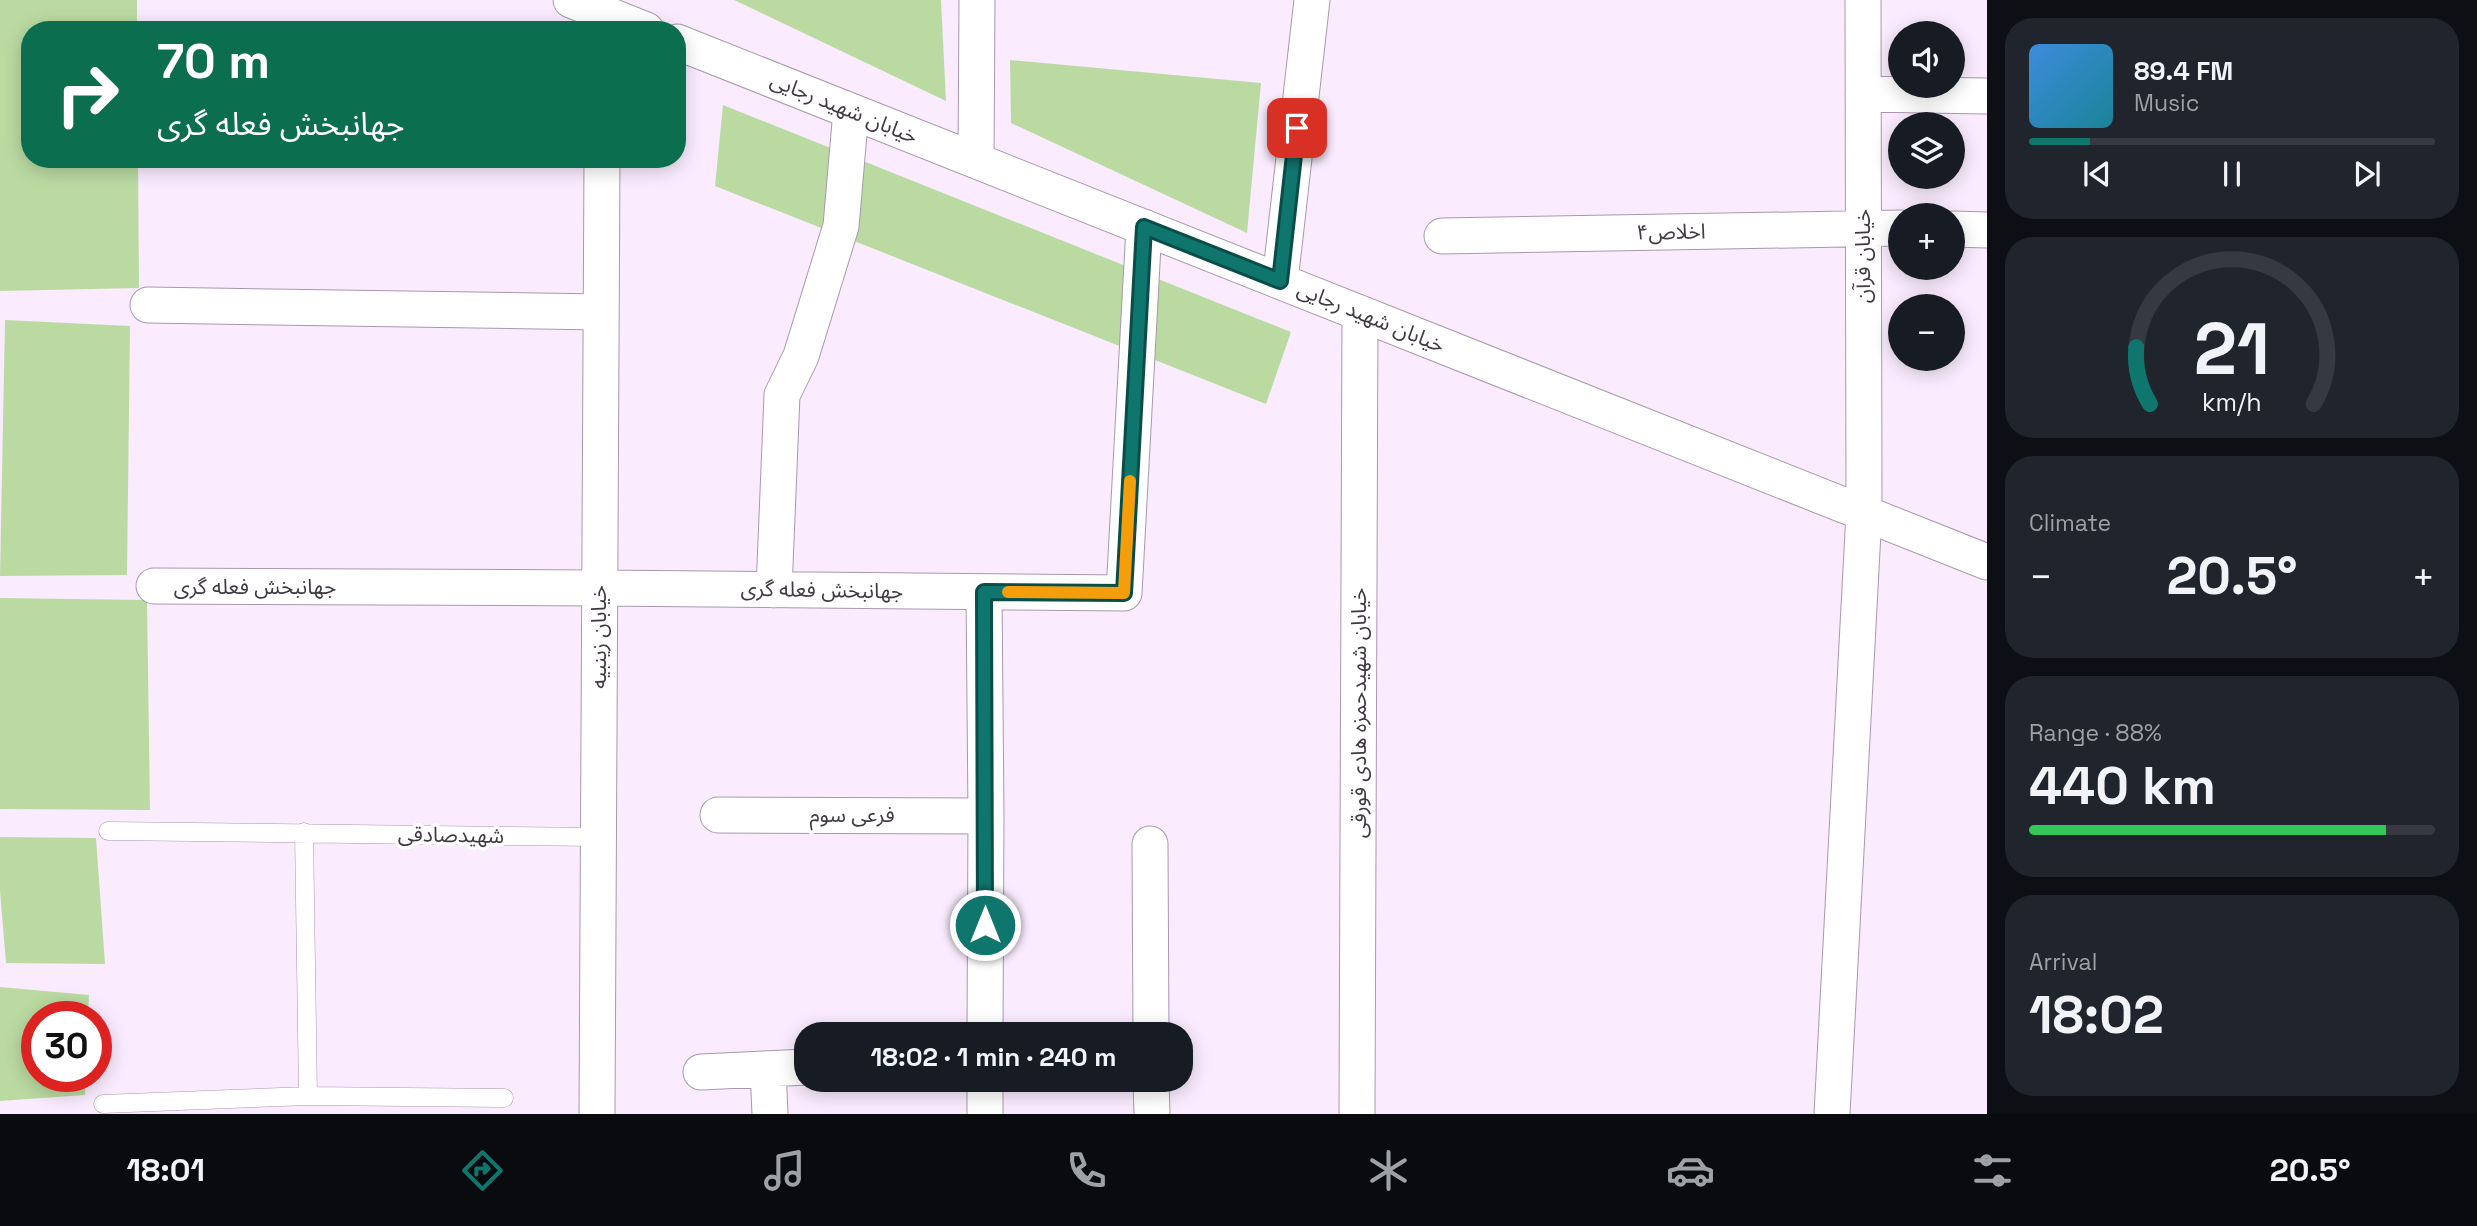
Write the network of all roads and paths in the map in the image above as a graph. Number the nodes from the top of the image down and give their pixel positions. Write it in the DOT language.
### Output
graph roads {
  1 [pos="977,0"];
  2 [pos="1312,0"];
  3 [pos="1863,0"];
  4 [pos="595,11"];
  5 [pos="622,21"];
  6 [pos="686,46"];
  7 [pos="1863,94"];
  8 [pos="1987,96"];
  9 [pos="851,111"];
  10 [pos="976,160"];
  11 [pos="602,168"];
  12 [pos="1144,227"];
  13 [pos="1863,228"];
  14 [pos="1888,228"];
  15 [pos="1965,229"];
  16 [pos="1987,230"];
  17 [pos="1442,236"];
  18 [pos="1280,281"];
  19 [pos="148,305"];
  20 [pos="601,312"];
  21 [pos="1360,313"];
  22 [pos="1864,513"];
  23 [pos="1987,562"];
  24 [pos="154,586"];
  25 [pos="600,588"];
  26 [pos="774,590"];
  27 [pos="984,592"];
  28 [pos="718,815"];
  29 [pos="986,816"];
  30 [pos="108,831"];
  31 [pos="304,832"];
  32 [pos="598,837"];
  33 [pos="1150,844"];
  34 [pos="985,1022"];
  35 [pos="1151,1022"];
  36 [pos="794,1068"];
  37 [pos="768,1069"];
  38 [pos="701,1072"];
  39 [pos="985,1092"];
  40 [pos="1152,1092"];
  41 [pos="308,1096"];
  42 [pos="504,1098"];
  43 [pos="103,1104"];
  44 [pos="597,1114"];
  45 [pos="770,1114"];
  46 [pos="985,1114"];
  47 [pos="1152,1114"];
  48 [pos="1357,1114"];
  49 [pos="1832,1114"];
  1 -- 10 [label="street"];
  2 -- 18 [label="street"];
  3 -- 7 [label="street, خیابان قرآن"];
  4 -- 5 [label="street"];
  6 -- 9 [label="street, خیابان شهید رجایی"];
  7 -- 8 [label="street"];
  7 -- 13 [label="street, خیابان قرآن"];
  9 -- 10 [label="street, خیابان شهید رجایی"];
  9 -- 26 [label="street"];
  10 -- 12 [label="street, خیابان شهید رجایی"];
  11 -- 20 [label="street, خیابان زینبیه"];
  12 -- 18 [label="street, خیابان شهید رجایی"];
  12 -- 27 [label="street, جهانبخش فعله گری"];
  13 -- 14 [label="street, اخلاص۴"];
  13 -- 17 [label="street, اخلاص۴"];
  13 -- 22 [label="street, خیابان قرآن"];
  15 -- 16 [label="street"];
  18 -- 21 [label="street, خیابان شهید رجایی"];
  19 -- 20 [label="street"];
  20 -- 25 [label="street, خیابان زینبیه"];
  21 -- 22 [label="street, خیابان شهید رجایی"];
  21 -- 48 [label="street, خیابان شهیدحمزه هادی قورقی"];
  22 -- 23 [label="street, خیابان شهید رجایی"];
  22 -- 49 [label="street, خیابان قرآن"];
  24 -- 25 [label="street, جهانبخش فعله گری"];
  25 -- 26 [label="street, جهانبخش فعله گری"];
  25 -- 32 [label="street, خیابان زینبیه"];
  26 -- 27 [label="street, جهانبخش فعله گری"];
  27 -- 29 [label="street"];
  28 -- 29 [label="street, فرعی سوم"];
  29 -- 34 [label="street"];
  30 -- 31 [label="lane, شهیدصادقی"];
  31 -- 32 [label="lane, شهیدصادقی"];
  31 -- 41 [label="lane"];
  32 -- 44 [label="street, خیابان زینبیه"];
  33 -- 35 [label="street"];
  36 -- 37 [label="street"];
  37 -- 38 [label="street"];
  37 -- 45 [label="street"];
  39 -- 46 [label="street"];
  40 -- 47 [label="street"];
  41 -- 42 [label="lane"];
  41 -- 43 [label="lane"];
}
